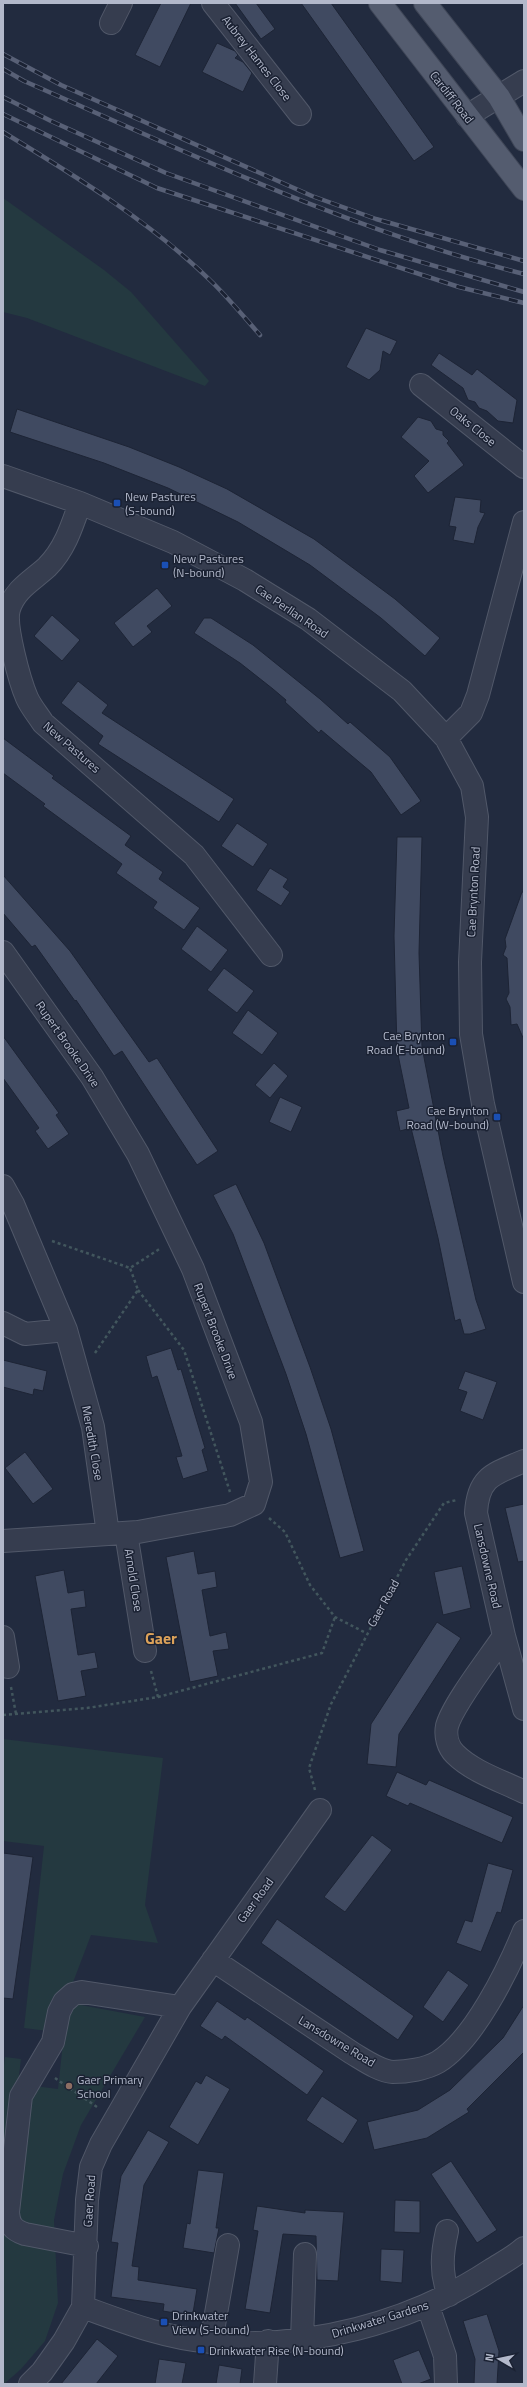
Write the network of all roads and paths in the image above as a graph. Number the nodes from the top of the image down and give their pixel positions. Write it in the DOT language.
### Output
graph roads {
  1 [pos="121,3"];
  2 [pos="213,3"];
  3 [pos="380,3"];
  4 [pos="425,3"];
  5 [pos="111,23"];
  6 [pos="524,81"];
  7 [pos="499,97"];
  8 [pos="300,114"];
  9 [pos="467,116"];
  10 [pos="524,140"];
  11 [pos="524,189"];
  12 [pos="421,385"];
  13 [pos="524,467"];
  14 [pos="3,476"];
  15 [pos="80,503"];
  16 [pos="523,533"];
  17 [pos="446,738"];
  18 [pos="3,952"];
  19 [pos="271,956"];
  20 [pos="6,1201"];
  21 [pos="25,1232"];
  22 [pos="177,1237"];
  23 [pos="130,1268"];
  24 [pos="524,1282"];
  25 [pos="138,1290"];
  26 [pos="3,1323"];
  27 [pos="66,1330"];
  28 [pos="79,1376"];
  29 [pos="524,1461"];
  30 [pos="477,1496"];
  31 [pos="245,1508"];
  32 [pos="117,1533"];
  33 [pos="3,1540"];
  34 [pos="335,1617"];
  35 [pos="366,1633"];
  36 [pos="3,1636"];
  37 [pos="504,1636"];
  38 [pos="145,1651"];
  39 [pos="8,1667"];
  40 [pos="158,1697"];
  41 [pos="524,1709"];
  42 [pos="16,1714"];
  43 [pos="3,1715"];
  44 [pos="524,1792"];
  45 [pos="320,1810"];
  46 [pos="524,1931"];
  47 [pos="213,1960"];
  48 [pos="180,2007"];
  49 [pos="38,2067"];
  50 [pos="116,2119"];
  51 [pos="8,2167"];
  52 [pos="447,2231"];
  53 [pos="228,2245"];
  54 [pos="87,2246"];
  55 [pos="524,2248"];
  56 [pos="305,2254"];
  57 [pos="449,2295"];
  58 [pos="428,2306"];
  59 [pos="83,2307"];
  60 [pos="302,2340"];
  61 [pos="211,2342"];
  62 [pos="268,2342"];
  63 [pos="30,2384"];
  64 [pos="265,2384"];
  65 [pos="446,2384"];
  1 -- 5 [label="street"];
  2 -- 8 [label="street, Aubrey Hames Close"];
  3 -- 9 [label="main road, Cardiff Road"];
  4 -- 7 [label="main road"];
  6 -- 7 [label="street"];
  7 -- 9 [label="street"];
  7 -- 10 [label="main road"];
  9 -- 11 [label="main road, Cardiff Road"];
  12 -- 13 [label="street, Oaks Close"];
  14 -- 15 [label="street, Cae Perllan Road"];
  15 -- 17 [label="street, Cae Perllan Road"];
  15 -- 19 [label="street, New Pastures"];
  16 -- 17 [label="street"];
  17 -- 24 [label="street, Cae Brynton Road"];
  18 -- 22 [label="street, Rupert Brooke Drive"];
  20 -- 21 [label="street, Meredith Close"];
  21 -- 23 [label="path"];
  21 -- 27 [label="street, Meredith Close"];
  22 -- 23 [label="path"];
  22 -- 31 [label="street, Rupert Brooke Drive"];
  23 -- 25 [label="path"];
  25 -- 28 [label="path"];
  25 -- 31 [label="path"];
  26 -- 27 [label="street"];
  27 -- 28 [label="street, Meredith Close"];
  28 -- 32 [label="street, Meredith Close"];
  29 -- 30 [label="street"];
  30 -- 35 [label="path, Gaer Road"];
  30 -- 37 [label="street, Lansdowne Road"];
  31 -- 32 [label="street"];
  31 -- 34 [label="path"];
  32 -- 33 [label="street"];
  32 -- 38 [label="street, Arnold Close"];
  34 -- 35 [label="path"];
  34 -- 40 [label="path"];
  35 -- 45 [label="path, Gaer Road"];
  36 -- 39 [label="street"];
  37 -- 41 [label="street, Lansdowne Road"];
  37 -- 44 [label="street"];
  38 -- 40 [label="path"];
  39 -- 42 [label="path"];
  40 -- 42 [label="path"];
  42 -- 43 [label="path"];
  45 -- 47 [label="street, Gaer Road"];
  46 -- 47 [label="street, Lansdowne Road"];
  47 -- 48 [label="street, Gaer Road"];
  48 -- 49 [label="street"];
  48 -- 50 [label="street, Gaer Road"];
  49 -- 50 [label="path"];
  49 -- 51 [label="street"];
  50 -- 54 [label="street, Gaer Road"];
  51 -- 54 [label="street"];
  52 -- 57 [label="street"];
  53 -- 61 [label="street"];
  54 -- 59 [label="street, Gaer Road"];
  55 -- 57 [label="street, Drinkwater Gardens"];
  56 -- 60 [label="street"];
  57 -- 58 [label="street, Drinkwater Gardens"];
  58 -- 60 [label="street, Drinkwater Gardens"];
  58 -- 65 [label="street"];
  59 -- 61 [label="street, Drinkwater Gardens"];
  59 -- 63 [label="street, Gaer Road"];
  60 -- 62 [label="street, Drinkwater Gardens"];
  61 -- 62 [label="street, Drinkwater Gardens"];
  62 -- 64 [label="street"];
}
